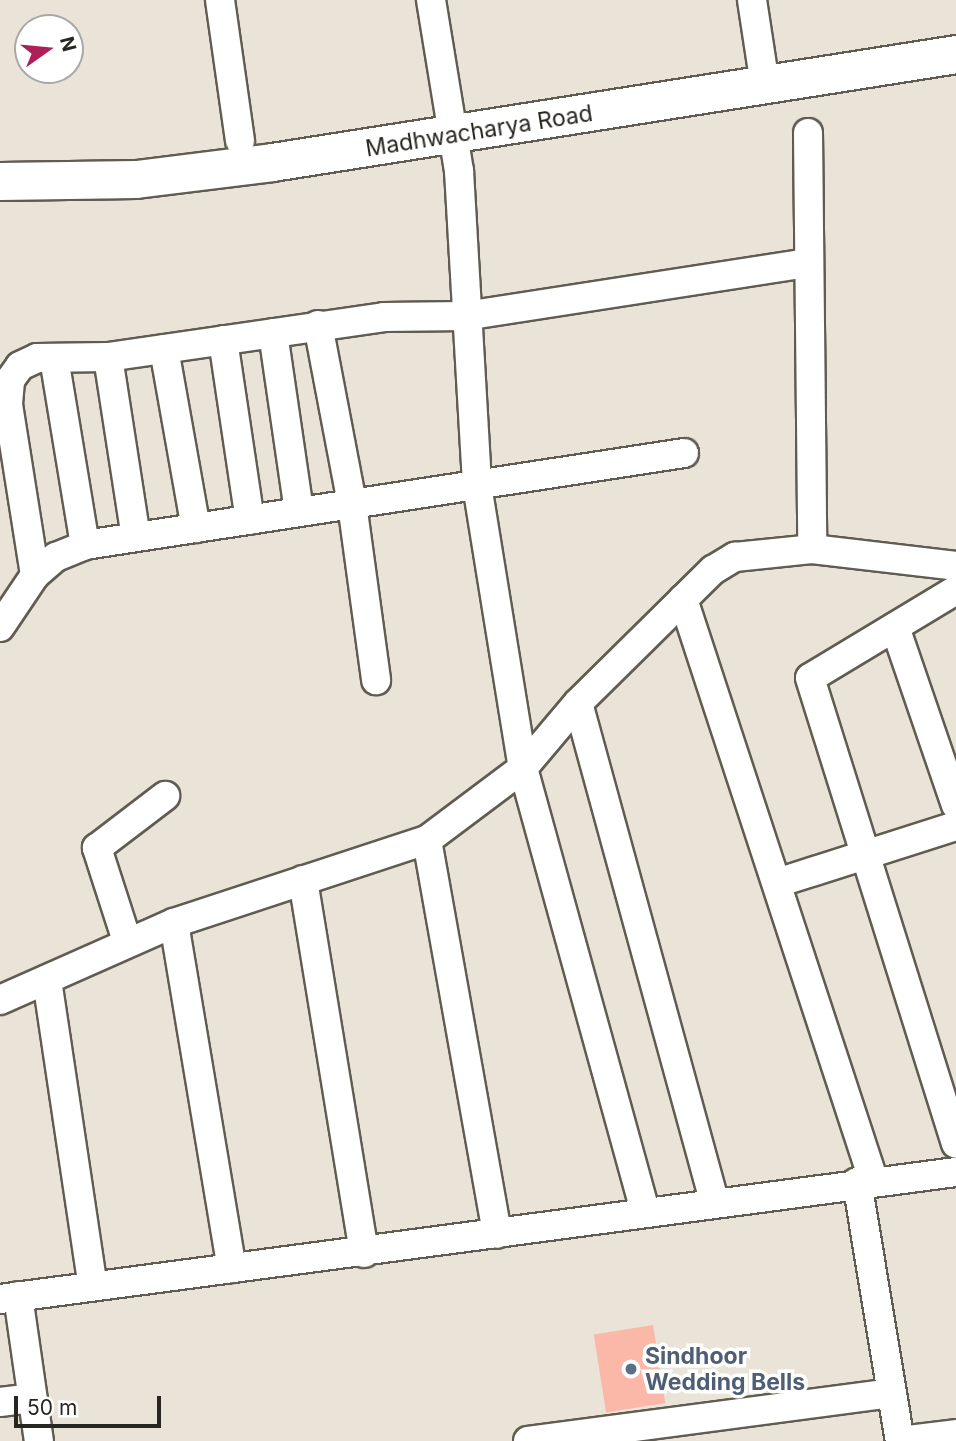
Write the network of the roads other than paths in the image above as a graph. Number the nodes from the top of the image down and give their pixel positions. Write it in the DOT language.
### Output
graph roads {
  1 [pos="220,0"];
  2 [pos="431,0"];
  3 [pos="752,0"];
  4 [pos="956,32"];
  5 [pos="956,54"];
  6 [pos="763,74"];
  7 [pos="452,126"];
  8 [pos="808,133"];
  9 [pos="240,141"];
  10 [pos="0,161"];
  11 [pos="0,181"];
  12 [pos="810,263"];
  13 [pos="465,316"];
  14 [pos="318,326"];
  15 [pos="273,333"];
  16 [pos="223,340"];
  17 [pos="164,349"];
  18 [pos="108,357"];
  19 [pos="54,358"];
  20 [pos="684,453"];
  21 [pos="477,485"];
  22 [pos="352,504"];
  23 [pos="299,512"];
  24 [pos="250,520"];
  25 [pos="196,528"];
  26 [pos="136,537"];
  27 [pos="85,545"];
  28 [pos="812,549"];
  29 [pos="956,566"];
  30 [pos="35,575"];
  31 [pos="956,590"];
  32 [pos="683,599"];
  33 [pos="0,627"];
  34 [pos="895,627"];
  35 [pos="376,680"];
  36 [pos="578,703"];
  37 [pos="523,768"];
  38 [pos="166,796"];
  39 [pos="956,805"];
  40 [pos="956,826"];
  41 [pos="427,840"];
  42 [pos="868,854"];
  43 [pos="303,880"];
  44 [pos="777,884"];
  45 [pos="174,923"];
  46 [pos="127,941"];
  47 [pos="47,980"];
  48 [pos="0,998"];
  49 [pos="956,1144"];
  50 [pos="956,1172"];
  51 [pos="865,1182"];
  52 [pos="715,1204"];
  53 [pos="645,1212"];
  54 [pos="497,1234"];
  55 [pos="364,1253"];
  56 [pos="232,1268"];
  57 [pos="93,1286"];
  58 [pos="9,1298"];
  59 [pos="891,1393"];
  60 [pos="32,1398"];
  61 [pos="0,1402"];
  62 [pos="956,1434"];
  63 [pos="39,1441"];
  64 [pos="528,1441"];
  1 -- 9 [label="street"];
  2 -- 7 [label="street"];
  3 -- 6 [label="street"];
  4 -- 6 [label="main road, Madhwacharya Road"];
  5 -- 6 [label="main road, Madhwacharya Road"];
  6 -- 7 [label="main road, Madhwacharya Road"];
  7 -- 9 [label="main road, Madhwacharya Road"];
  7 -- 11 [label="main road, Madhwacharya Road"];
  7 -- 13 [label="street"];
  8 -- 12 [label="street"];
  9 -- 10 [label="main road, Madhwacharya Road"];
  12 -- 13 [label="street"];
  12 -- 28 [label="street"];
  13 -- 14 [label="street"];
  13 -- 21 [label="street"];
  14 -- 15 [label="street"];
  14 -- 22 [label="street"];
  15 -- 16 [label="street"];
  15 -- 23 [label="street"];
  16 -- 17 [label="street"];
  16 -- 24 [label="street"];
  17 -- 18 [label="street"];
  17 -- 25 [label="street"];
  18 -- 19 [label="street"];
  18 -- 26 [label="street"];
  19 -- 27 [label="street"];
  19 -- 30 [label="street"];
  20 -- 21 [label="street"];
  21 -- 22 [label="street"];
  21 -- 37 [label="street"];
  22 -- 23 [label="street"];
  22 -- 35 [label="street"];
  23 -- 24 [label="street"];
  24 -- 25 [label="street"];
  25 -- 26 [label="street"];
  26 -- 27 [label="street"];
  27 -- 30 [label="street"];
  28 -- 29 [label="street"];
  28 -- 32 [label="street"];
  30 -- 33 [label="street"];
  31 -- 34 [label="street"];
  32 -- 36 [label="street"];
  32 -- 44 [label="street"];
  34 -- 39 [label="street"];
  34 -- 42 [label="street"];
  36 -- 37 [label="street"];
  36 -- 52 [label="street"];
  37 -- 41 [label="street"];
  37 -- 53 [label="street"];
  38 -- 46 [label="street"];
  40 -- 42 [label="street"];
  41 -- 43 [label="street"];
  41 -- 54 [label="street"];
  42 -- 44 [label="street"];
  42 -- 49 [label="street"];
  43 -- 45 [label="street"];
  43 -- 55 [label="street"];
  44 -- 51 [label="street"];
  45 -- 46 [label="street"];
  45 -- 56 [label="street"];
  46 -- 47 [label="street"];
  47 -- 48 [label="street"];
  47 -- 57 [label="street"];
  50 -- 51 [label="street"];
  51 -- 52 [label="street"];
  51 -- 59 [label="street"];
  52 -- 53 [label="street"];
  53 -- 54 [label="street"];
  54 -- 55 [label="street"];
  55 -- 56 [label="street"];
  56 -- 57 [label="street"];
  57 -- 58 [label="street"];
  58 -- 60 [label="street"];
  59 -- 62 [label="street"];
  59 -- 64 [label="street"];
  60 -- 61 [label="street"];
  60 -- 63 [label="street"];
}
